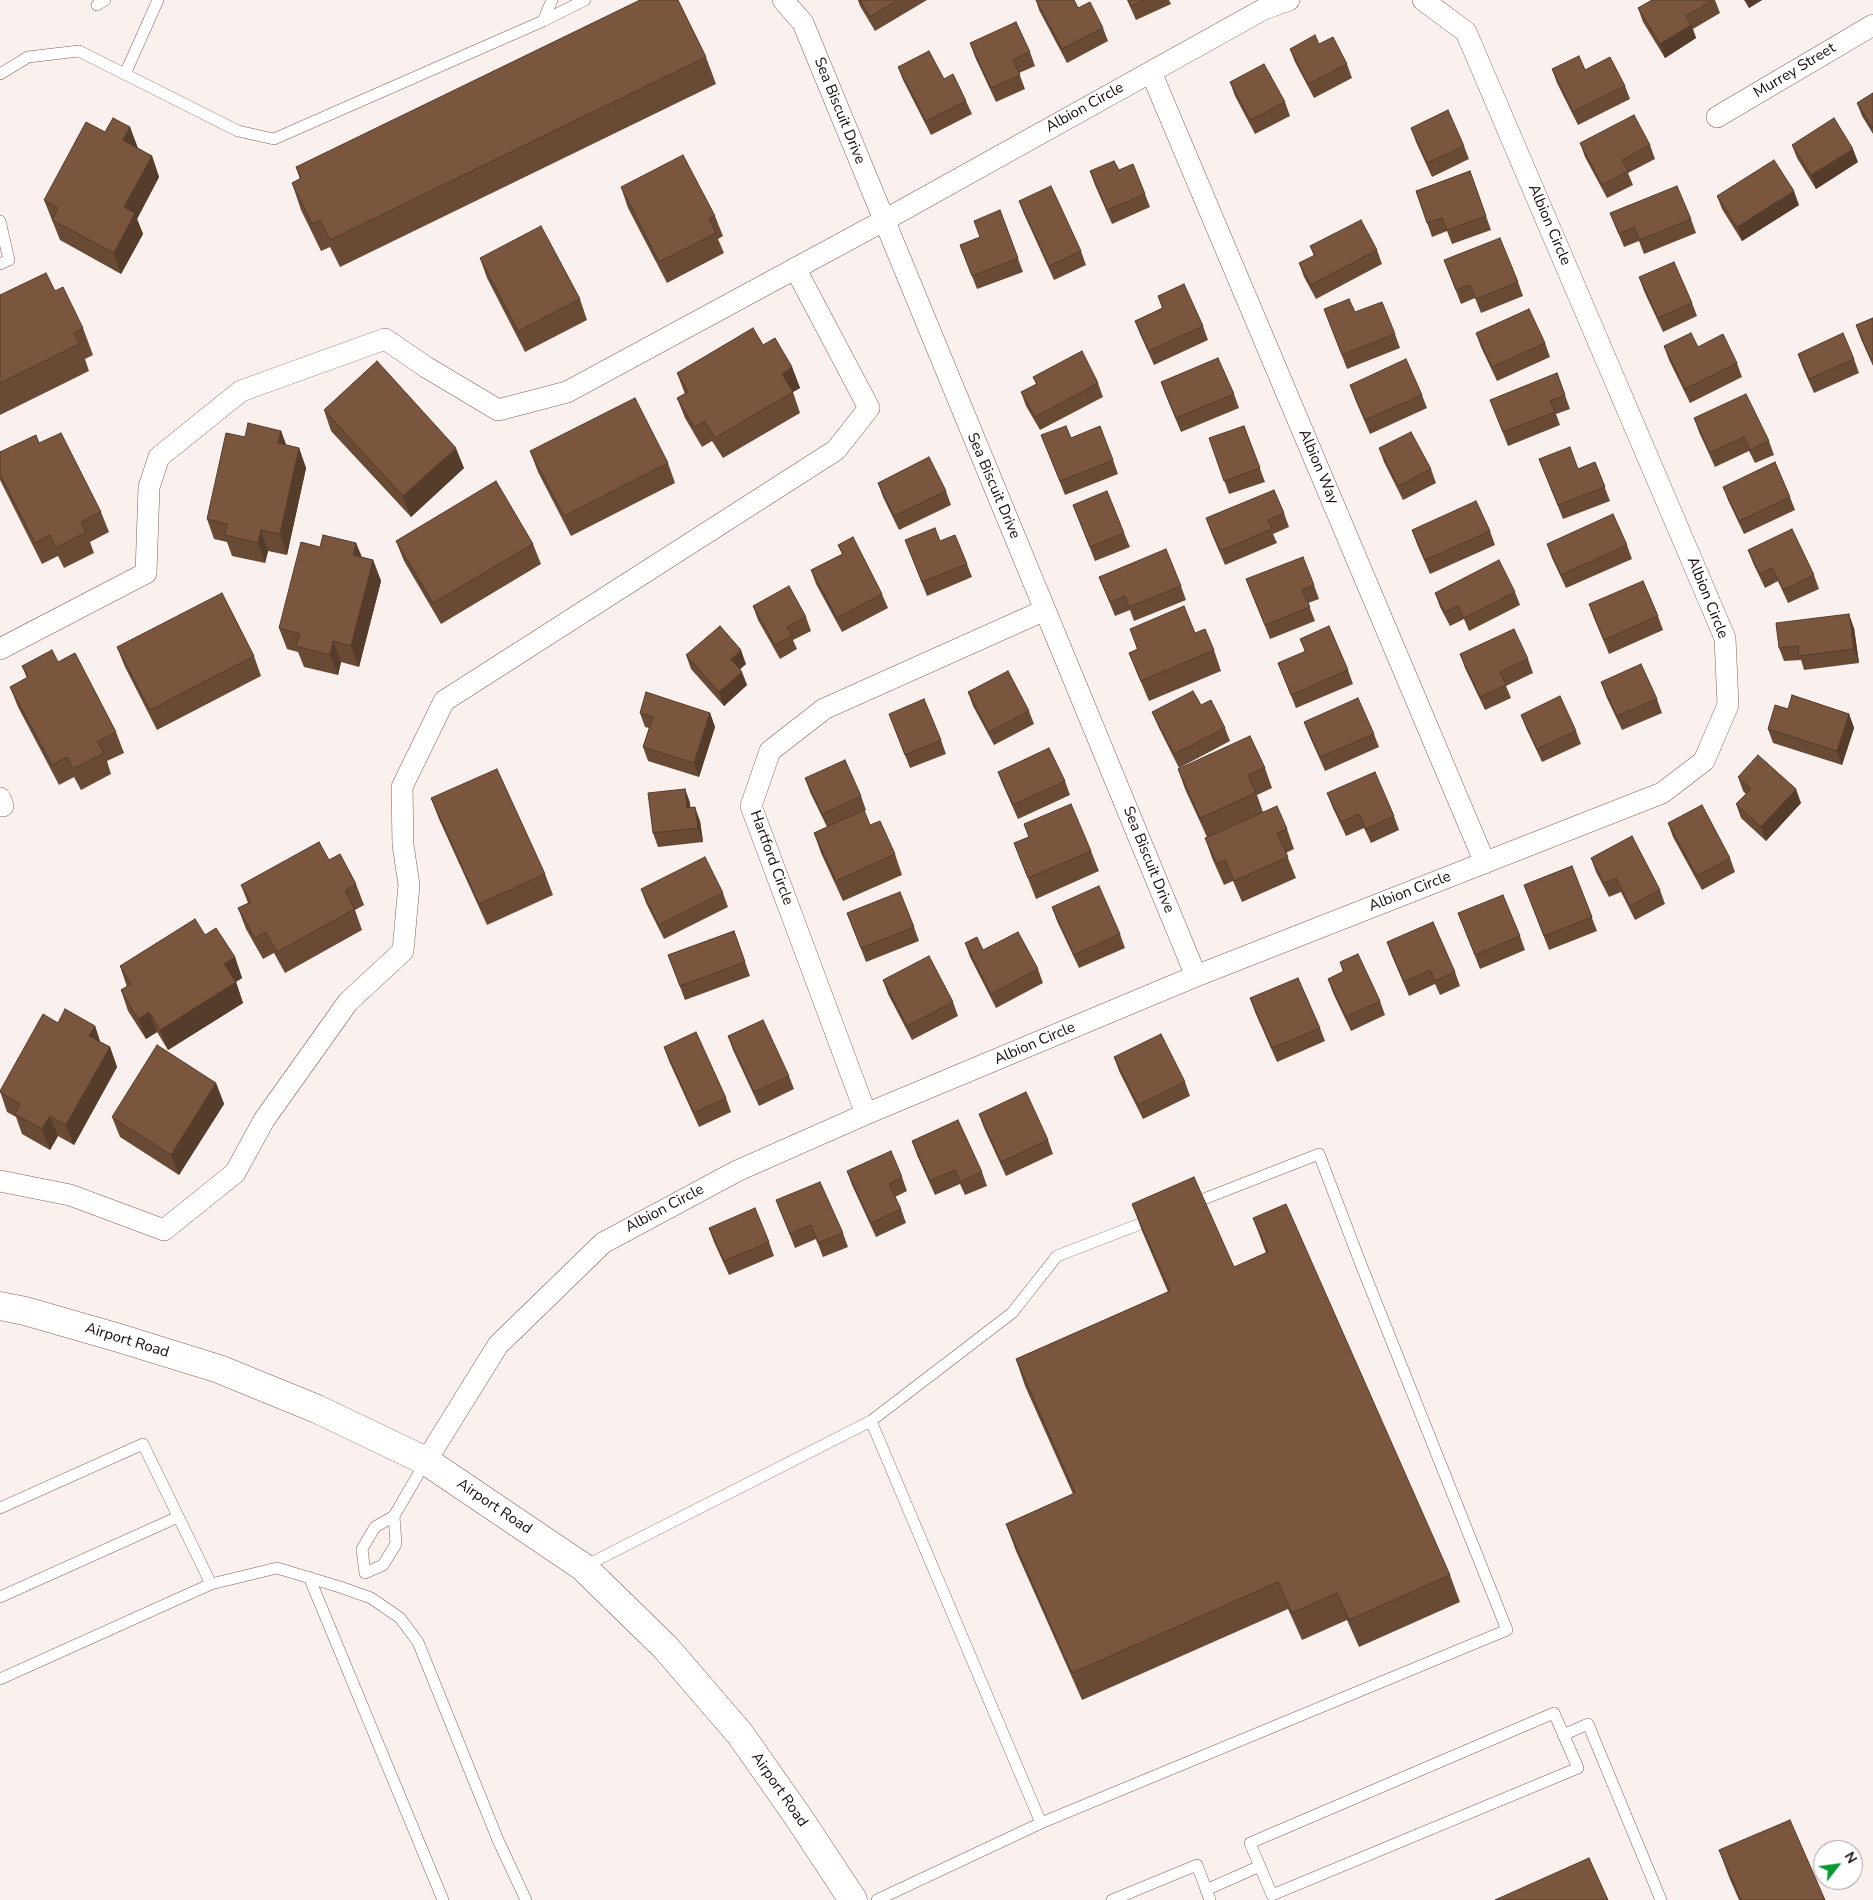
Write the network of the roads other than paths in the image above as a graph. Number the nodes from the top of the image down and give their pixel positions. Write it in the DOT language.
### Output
graph roads {
  1 [pos="158,0"];
  2 [pos="552,0"];
  3 [pos="585,0"];
  4 [pos="783,0"];
  5 [pos="1289,0"];
  6 [pos="1423,0"];
  7 [pos="543,21"];
  8 [pos="1873,25"];
  9 [pos="1151,72"];
  10 [pos="0,74"];
  11 [pos="125,74"];
  12 [pos="1717,117"];
  13 [pos="0,221"];
  14 [pos="884,221"];
  15 [pos="0,264"];
  16 [pos="796,268"];
  17 [pos="1045,610"];
  18 [pos="0,649"];
  19 [pos="1485,863"];
  20 [pos="1196,976"];
  21 [pos="866,1114"];
  22 [pos="0,1181"];
  23 [pos="1183,1207"];
  24 [pos="1165,1214"];
  25 [pos="0,1306"];
  26 [pos="871,1421"];
  27 [pos="426,1462"];
  28 [pos="0,1508"];
  29 [pos="394,1516"];
  30 [pos="178,1517"];
  31 [pos="583,1567"];
  32 [pos="365,1574"];
  33 [pos="309,1578"];
  34 [pos="210,1584"];
  35 [pos="355,1592"];
  36 [pos="0,1596"];
  37 [pos="0,1679"];
  38 [pos="1564,1735"];
  39 [pos="1041,1823"];
  40 [pos="1260,1866"];
  41 [pos="1208,1895"];
  42 [pos="443,1900"];
  43 [pos="526,1900"];
  44 [pos="853,1900"];
  45 [pos="877,1900"];
  46 [pos="1112,1900"];
  47 [pos="1661,1900"];
  1 -- 11 [label="lane"];
  2 -- 7 [label="lane"];
  3 -- 7 [label="lane"];
  4 -- 14 [label="street, Sea Biscuit Drive"];
  5 -- 9 [label="street, Albion Circle"];
  6 -- 19 [label="street, Albion Circle"];
  7 -- 11 [label="lane"];
  8 -- 12 [label="street, Murrey Street"];
  9 -- 14 [label="street, Albion Circle"];
  9 -- 19 [label="street, Albion Way"];
  10 -- 11 [label="lane"];
  13 -- 15 [label="lane"];
  14 -- 16 [label="street, Albion Circle"];
  14 -- 17 [label="street, Sea Biscuit Drive"];
  16 -- 18 [label="street, Albion Circle"];
  16 -- 22 [label="street"];
  17 -- 20 [label="street, Sea Biscuit Drive"];
  17 -- 21 [label="street, Hartford Circle"];
  19 -- 20 [label="street, Albion Circle"];
  20 -- 21 [label="street, Albion Circle"];
  21 -- 27 [label="street, Albion Circle"];
  23 -- 39 [label="lane"];
  24 -- 26 [label="lane"];
  25 -- 27 [label="highway, Airport Road"];
  26 -- 31 [label="lane"];
  26 -- 39 [label="lane"];
  27 -- 29 [label="lane"];
  27 -- 31 [label="highway, Airport Road"];
  28 -- 30 [label="lane"];
  29 -- 32 [label="lane"];
  29 -- 32 [label="lane"];
  30 -- 34 [label="lane"];
  30 -- 36 [label="lane"];
  31 -- 44 [label="highway, Airport Road"];
  32 -- 35 [label="lane"];
  33 -- 34 [label="lane"];
  33 -- 35 [label="lane"];
  33 -- 42 [label="lane"];
  34 -- 37 [label="lane"];
  35 -- 43 [label="lane"];
  38 -- 40 [label="lane"];
  38 -- 40 [label="lane"];
  38 -- 47 [label="lane"];
  39 -- 45 [label="lane"];
  40 -- 41 [label="lane"];
  41 -- 46 [label="lane"];
}
